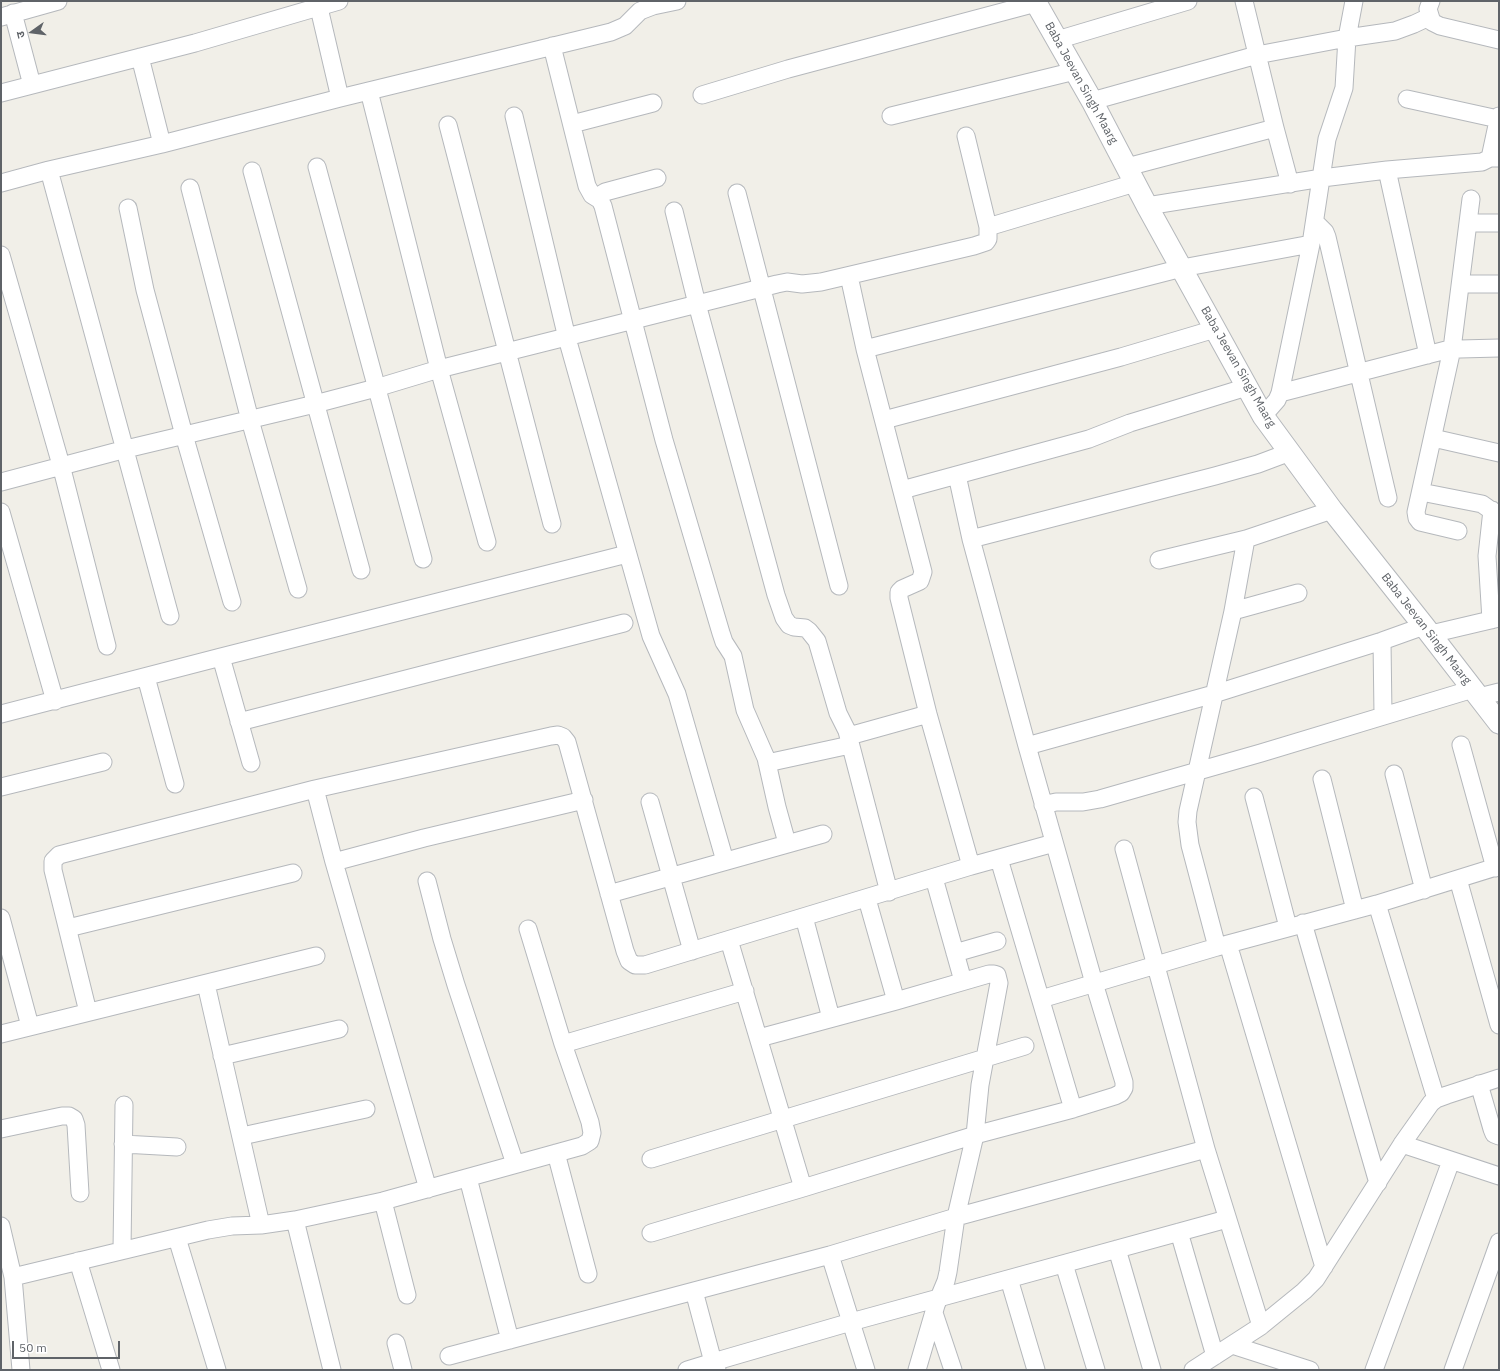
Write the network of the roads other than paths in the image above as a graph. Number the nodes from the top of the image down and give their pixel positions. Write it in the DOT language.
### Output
graph roads {
  1 [pos="58,1"];
  2 [pos="339,1"];
  3 [pos="677,1"];
  4 [pos="1188,1"];
  5 [pos="1244,1"];
  6 [pos="1354,1"];
  7 [pos="1036,2"];
  8 [pos="35,4"];
  9 [pos="319,8"];
  10 [pos="1430,9"];
  11 [pos="7,15"];
  12 [pos="1347,38"];
  13 [pos="1057,40"];
  14 [pos="1499,40"];
  15 [pos="552,46"];
  16 [pos="1257,55"];
  17 [pos="140,57"];
  18 [pos="1074,71"];
  19 [pos="32,85"];
  20 [pos="369,91"];
  21 [pos="1,93"];
  22 [pos="702,95"];
  23 [pos="340,98"];
  24 [pos="1408,99"];
  25 [pos="1092,101"];
  26 [pos="653,103"];
  27 [pos="514,116"];
  28 [pos="891,116"];
  29 [pos="1499,117"];
  30 [pos="572,124"];
  31 [pos="448,125"];
  32 [pos="1275,128"];
  33 [pos="966,136"];
  34 [pos="162,144"];
  35 [pos="1495,158"];
  36 [pos="317,167"];
  37 [pos="49,170"];
  38 [pos="1387,170"];
  39 [pos="252,171"];
  40 [pos="1131,175"];
  41 [pos="657,178"];
  42 [pos="1322,178"];
  43 [pos="1,183"];
  44 [pos="1290,184"];
  45 [pos="190,188"];
  46 [pos="737,193"];
  47 [pos="597,197"];
  48 [pos="1471,199"];
  49 [pos="1148,206"];
  50 [pos="128,208"];
  51 [pos="674,211"];
  52 [pos="1315,222"];
  53 [pos="1468,223"];
  54 [pos="1499,223"];
  55 [pos="988,227"];
  56 [pos="1311,244"];
  57 [pos="1,255"];
  58 [pos="1182,268"];
  59 [pos="849,276"];
  60 [pos="1461,284"];
  61 [pos="1499,284"];
  62 [pos="761,288"];
  63 [pos="697,304"];
  64 [pos="634,320"];
  65 [pos="1216,329"];
  66 [pos="567,338"];
  67 [pos="1499,348"];
  68 [pos="865,349"];
  69 [pos="1452,350"];
  70 [pos="506,352"];
  71 [pos="1428,355"];
  72 [pos="439,369"];
  73 [pos="1359,373"];
  74 [pos="1247,387"];
  75 [pos="376,388"];
  76 [pos="1280,393"];
  77 [pos="315,404"];
  78 [pos="1263,416"];
  79 [pos="250,420"];
  80 [pos="884,420"];
  81 [pos="184,435"];
  82 [pos="1433,438"];
  83 [pos="126,449"];
  84 [pos="1290,452"];
  85 [pos="1499,453"];
  86 [pos="61,466"];
  87 [pos="957,475"];
  88 [pos="1,482"];
  89 [pos="902,490"];
  90 [pos="1421,492"];
  91 [pos="1388,498"];
  92 [pos="1332,510"];
  93 [pos="1,512"];
  94 [pos="1495,513"];
  95 [pos="552,524"];
  96 [pos="1458,531"];
  97 [pos="1246,539"];
  98 [pos="971,540"];
  99 [pos="488,542"];
  100 [pos="627,554"];
  101 [pos="423,559"];
  102 [pos="1159,560"];
  103 [pos="361,570"];
  104 [pos="839,586"];
  105 [pos="298,589"];
  106 [pos="1298,593"];
  107 [pos="232,602"];
  108 [pos="1233,611"];
  109 [pos="170,616"];
  110 [pos="1495,619"];
  111 [pos="624,623"];
  112 [pos="1428,630"];
  113 [pos="1382,641"];
  114 [pos="107,646"];
  115 [pos="221,657"];
  116 [pos="146,677"];
  117 [pos="1499,692"];
  118 [pos="1476,693"];
  119 [pos="1214,694"];
  120 [pos="55,701"];
  121 [pos="1,714"];
  122 [pos="928,714"];
  123 [pos="1383,715"];
  124 [pos="240,722"];
  125 [pos="1499,723"];
  126 [pos="849,740"];
  127 [pos="1461,745"];
  128 [pos="1027,746"];
  129 [pos="103,762"];
  130 [pos="251,763"];
  131 [pos="767,763"];
  132 [pos="1197,771"];
  133 [pos="1394,774"];
  134 [pos="1322,779"];
  135 [pos="176,784"];
  136 [pos="1,787"];
  137 [pos="315,789"];
  138 [pos="1254,797"];
  139 [pos="584,800"];
  140 [pos="650,802"];
  141 [pos="1043,805"];
  142 [pos="823,834"];
  143 [pos="787,843"];
  144 [pos="1054,843"];
  145 [pos="1124,849"];
  146 [pos="999,859"];
  147 [pos="725,861"];
  148 [pos="334,862"];
  149 [pos="971,866"];
  150 [pos="1497,867"];
  151 [pos="293,873"];
  152 [pos="671,876"];
  153 [pos="934,878"];
  154 [pos="1458,879"];
  155 [pos="427,881"];
  156 [pos="1424,890"];
  157 [pos="889,892"];
  158 [pos="610,894"];
  159 [pos="867,899"];
  160 [pos="1377,904"];
  161 [pos="1355,910"];
  162 [pos="804,917"];
  163 [pos="1,918"];
  164 [pos="1296,925"];
  165 [pos="68,928"];
  166 [pos="528,929"];
  167 [pos="729,940"];
  168 [pos="997,941"];
  169 [pos="1223,945"];
  170 [pos="692,951"];
  171 [pos="955,953"];
  172 [pos="316,956"];
  173 [pos="1155,965"];
  174 [pos="963,981"];
  175 [pos="1094,983"];
  176 [pos="206,984"];
  177 [pos="745,991"];
  178 [pos="1041,999"];
  179 [pos="896,1001"];
  180 [pos="88,1012"];
  181 [pos="831,1018"];
  182 [pos="1499,1025"];
  183 [pos="30,1026"];
  184 [pos="339,1029"];
  185 [pos="1,1034"];
  186 [pos="759,1038"];
  187 [pos="563,1044"];
  188 [pos="1025,1046"];
  189 [pos="222,1056"];
  190 [pos="985,1059"];
  191 [pos="1499,1078"];
  192 [pos="1479,1084"];
  193 [pos="1436,1099"];
  194 [pos="124,1105"];
  195 [pos="366,1109"];
  196 [pos="1072,1109"];
  197 [pos="784,1119"];
  198 [pos="1,1129"];
  199 [pos="975,1135"];
  200 [pos="242,1136"];
  201 [pos="1499,1136"];
  202 [pos="123,1144"];
  203 [pos="1402,1144"];
  204 [pos="178,1147"];
  205 [pos="1206,1149"];
  206 [pos="556,1153"];
  207 [pos="651,1158"];
  208 [pos="1451,1161"];
  209 [pos="515,1164"];
  210 [pos="1499,1176"];
  211 [pos="468,1178"];
  212 [pos="1378,1183"];
  213 [pos="803,1188"];
  214 [pos="428,1189"];
  215 [pos="80,1193"];
  216 [pos="383,1201"];
  217 [pos="956,1217"];
  218 [pos="1227,1219"];
  219 [pos="295,1220"];
  220 [pos="262,1225"];
  221 [pos="1,1226"];
  222 [pos="1179,1232"];
  223 [pos="651,1233"];
  224 [pos="177,1238"];
  225 [pos="1499,1242"];
  226 [pos="1117,1249"];
  227 [pos="122,1250"];
  228 [pos="830,1255"];
  229 [pos="78,1261"];
  230 [pos="1064,1264"];
  231 [pos="1324,1267"];
  232 [pos="588,1274"];
  233 [pos="13,1276"];
  234 [pos="1009,1279"];
  235 [pos="694,1290"];
  236 [pos="407,1295"];
  237 [pos="8,1297"];
  238 [pos="937,1305"];
  239 [pos="851,1322"];
  240 [pos="1261,1326"];
  241 [pos="510,1340"];
  242 [pos="396,1343"];
  243 [pos="1232,1345"];
  244 [pos="449,1356"];
  245 [pos="1215,1356"];
  246 [pos="715,1366"];
  247 [pos="1303,1369"];
  248 [pos="21,1370"];
  249 [pos="111,1370"];
  250 [pos="217,1370"];
  251 [pos="332,1370"];
  252 [pos="403,1370"];
  253 [pos="687,1370"];
  254 [pos="866,1370"];
  255 [pos="917,1370"];
  256 [pos="953,1370"];
  257 [pos="1036,1370"];
  258 [pos="1096,1370"];
  259 [pos="1152,1370"];
  260 [pos="1193,1370"];
  261 [pos="1374,1370"];
  262 [pos="1453,1370"];
  1 -- 8 [label="street"];
  2 -- 9 [label="street"];
  3 -- 15 [label="street"];
  4 -- 13 [label="street"];
  5 -- 16 [label="street"];
  6 -- 12 [label="street"];
  7 -- 13 [label="street, Baba Jeevan Singh Maarg"];
  7 -- 22 [label="street"];
  8 -- 11 [label="street"];
  9 -- 17 [label="street"];
  9 -- 23 [label="street"];
  10 -- 12 [label="street"];
  10 -- 14 [label="street"];
  11 -- 19 [label="street"];
  12 -- 16 [label="street"];
  12 -- 42 [label="street"];
  13 -- 18 [label="street, Baba Jeevan Singh Maarg"];
  15 -- 20 [label="street"];
  15 -- 30 [label="street"];
  16 -- 25 [label="street"];
  16 -- 32 [label="street"];
  17 -- 19 [label="street"];
  17 -- 34 [label="street"];
  18 -- 25 [label="street, Baba Jeevan Singh Maarg"];
  18 -- 28 [label="street"];
  19 -- 21 [label="street"];
  20 -- 23 [label="street"];
  20 -- 72 [label="street"];
  23 -- 34 [label="street"];
  24 -- 29 [label="street"];
  25 -- 40 [label="street, Baba Jeevan Singh Maarg"];
  26 -- 30 [label="street"];
  27 -- 66 [label="street"];
  29 -- 35 [label="street"];
  30 -- 47 [label="street"];
  31 -- 70 [label="street"];
  32 -- 40 [label="street"];
  32 -- 44 [label="street"];
  33 -- 55 [label="street"];
  34 -- 37 [label="street"];
  35 -- 38 [label="street"];
  36 -- 75 [label="street"];
  37 -- 43 [label="street"];
  37 -- 83 [label="street"];
  38 -- 42 [label="street"];
  38 -- 71 [label="street"];
  39 -- 77 [label="street"];
  40 -- 49 [label="street, Baba Jeevan Singh Maarg"];
  40 -- 55 [label="street"];
  41 -- 47 [label="street"];
  42 -- 44 [label="street"];
  42 -- 52 [label="street"];
  44 -- 49 [label="street"];
  45 -- 79 [label="street"];
  46 -- 62 [label="street"];
  47 -- 64 [label="street"];
  48 -- 53 [label="street"];
  49 -- 58 [label="street, Baba Jeevan Singh Maarg"];
  50 -- 81 [label="street"];
  51 -- 63 [label="street"];
  52 -- 56 [label="street"];
  52 -- 73 [label="street"];
  53 -- 54 [label="street"];
  53 -- 60 [label="street"];
  55 -- 59 [label="street"];
  56 -- 58 [label="street"];
  56 -- 76 [label="street"];
  57 -- 86 [label="street"];
  58 -- 65 [label="street, Baba Jeevan Singh Maarg"];
  58 -- 68 [label="street"];
  59 -- 62 [label="street"];
  59 -- 68 [label="street"];
  60 -- 61 [label="street"];
  60 -- 69 [label="street"];
  62 -- 63 [label="street"];
  62 -- 104 [label="street"];
  63 -- 64 [label="street"];
  63 -- 126 [label="street"];
  64 -- 66 [label="street"];
  64 -- 131 [label="street"];
  65 -- 74 [label="street, Baba Jeevan Singh Maarg"];
  65 -- 80 [label="street"];
  66 -- 70 [label="street"];
  66 -- 100 [label="street"];
  67 -- 69 [label="street"];
  68 -- 80 [label="street"];
  69 -- 71 [label="street"];
  69 -- 82 [label="street"];
  70 -- 72 [label="street"];
  70 -- 95 [label="street"];
  71 -- 73 [label="street"];
  72 -- 75 [label="street"];
  72 -- 99 [label="street"];
  73 -- 76 [label="street"];
  73 -- 91 [label="street"];
  74 -- 78 [label="street, Baba Jeevan Singh Maarg"];
  74 -- 87 [label="street"];
  75 -- 77 [label="street"];
  75 -- 101 [label="street"];
  76 -- 78 [label="street"];
  77 -- 79 [label="street"];
  77 -- 103 [label="street"];
  78 -- 84 [label="street, Baba Jeevan Singh Maarg"];
  79 -- 81 [label="street"];
  79 -- 105 [label="street"];
  80 -- 89 [label="street"];
  81 -- 83 [label="street"];
  81 -- 107 [label="street"];
  82 -- 85 [label="street"];
  82 -- 90 [label="street"];
  83 -- 86 [label="street"];
  83 -- 109 [label="street"];
  84 -- 92 [label="street, Baba Jeevan Singh Maarg"];
  84 -- 98 [label="street"];
  86 -- 88 [label="street"];
  86 -- 114 [label="street"];
  87 -- 89 [label="street"];
  87 -- 98 [label="street"];
  89 -- 122 [label="street"];
  90 -- 94 [label="street"];
  90 -- 96 [label="street"];
  92 -- 97 [label="street"];
  92 -- 112 [label="street, Baba Jeevan Singh Maarg"];
  93 -- 120 [label="street"];
  94 -- 110 [label="street"];
  97 -- 102 [label="street"];
  97 -- 108 [label="street"];
  98 -- 128 [label="street"];
  100 -- 115 [label="street"];
  100 -- 147 [label="street"];
  106 -- 108 [label="street"];
  108 -- 119 [label="street"];
  110 -- 112 [label="street"];
  111 -- 124 [label="street"];
  112 -- 113 [label="street"];
  112 -- 118 [label="street, Baba Jeevan Singh Maarg"];
  113 -- 119 [label="street"];
  113 -- 123 [label="street"];
  115 -- 116 [label="street"];
  115 -- 124 [label="street"];
  116 -- 120 [label="street"];
  116 -- 135 [label="street"];
  117 -- 118 [label="street"];
  118 -- 123 [label="street"];
  118 -- 125 [label="street, Baba Jeevan Singh Maarg"];
  119 -- 128 [label="street"];
  119 -- 132 [label="street"];
  120 -- 121 [label="street"];
  122 -- 126 [label="street"];
  122 -- 149 [label="street"];
  123 -- 132 [label="street"];
  124 -- 130 [label="street"];
  126 -- 131 [label="street"];
  126 -- 157 [label="street"];
  127 -- 150 [label="street"];
  128 -- 141 [label="street"];
  129 -- 136 [label="street"];
  131 -- 143 [label="street"];
  132 -- 141 [label="street"];
  132 -- 169 [label="street"];
  133 -- 156 [label="street"];
  134 -- 161 [label="street"];
  137 -- 139 [label="street"];
  137 -- 148 [label="street"];
  137 -- 165 [label="street"];
  138 -- 164 [label="street"];
  139 -- 148 [label="street"];
  139 -- 158 [label="street"];
  140 -- 152 [label="street"];
  141 -- 144 [label="street"];
  142 -- 143 [label="street"];
  143 -- 147 [label="street"];
  144 -- 146 [label="street"];
  144 -- 175 [label="street"];
  145 -- 173 [label="street"];
  146 -- 149 [label="street"];
  146 -- 178 [label="street"];
  147 -- 152 [label="street"];
  148 -- 214 [label="street"];
  149 -- 153 [label="street"];
  150 -- 154 [label="street"];
  151 -- 165 [label="street"];
  152 -- 158 [label="street"];
  152 -- 170 [label="street"];
  153 -- 157 [label="street"];
  153 -- 171 [label="street"];
  154 -- 156 [label="street"];
  154 -- 182 [label="street"];
  155 -- 209 [label="street"];
  156 -- 160 [label="street"];
  157 -- 159 [label="street"];
  158 -- 170 [label="street"];
  159 -- 162 [label="street"];
  159 -- 179 [label="street"];
  160 -- 161 [label="street"];
  160 -- 193 [label="street"];
  161 -- 164 [label="street"];
  162 -- 167 [label="street"];
  162 -- 181 [label="street"];
  163 -- 183 [label="street"];
  164 -- 169 [label="street"];
  164 -- 212 [label="street"];
  165 -- 180 [label="street"];
  166 -- 187 [label="street"];
  167 -- 170 [label="street"];
  167 -- 177 [label="street"];
  168 -- 171 [label="street"];
  169 -- 173 [label="street"];
  169 -- 231 [label="street"];
  171 -- 174 [label="street"];
  172 -- 176 [label="street"];
  173 -- 175 [label="street"];
  173 -- 205 [label="street"];
  174 -- 179 [label="street"];
  174 -- 190 [label="street"];
  175 -- 178 [label="street"];
  175 -- 196 [label="street"];
  176 -- 180 [label="street"];
  176 -- 189 [label="street"];
  177 -- 186 [label="street"];
  177 -- 187 [label="street"];
  178 -- 196 [label="street"];
  179 -- 181 [label="street"];
  180 -- 183 [label="street"];
  181 -- 186 [label="street"];
  183 -- 185 [label="street"];
  184 -- 189 [label="street"];
  186 -- 197 [label="street"];
  187 -- 206 [label="street"];
  188 -- 190 [label="street"];
  189 -- 200 [label="street"];
  190 -- 197 [label="street"];
  190 -- 199 [label="street"];
  191 -- 192 [label="street"];
  192 -- 193 [label="street"];
  192 -- 201 [label="street"];
  193 -- 203 [label="street"];
  194 -- 202 [label="street"];
  195 -- 200 [label="street"];
  196 -- 199 [label="street"];
  197 -- 207 [label="street"];
  197 -- 213 [label="street"];
  198 -- 215 [label="street"];
  199 -- 213 [label="street"];
  199 -- 217 [label="street"];
  200 -- 220 [label="street"];
  202 -- 204 [label="street"];
  202 -- 227 [label="street"];
  203 -- 208 [label="street"];
  203 -- 212 [label="street"];
  205 -- 217 [label="street"];
  205 -- 218 [label="street"];
  206 -- 209 [label="street"];
  206 -- 232 [label="street"];
  208 -- 210 [label="street"];
  208 -- 261 [label="street"];
  209 -- 211 [label="street"];
  211 -- 214 [label="street"];
  211 -- 241 [label="street"];
  212 -- 231 [label="street"];
  213 -- 223 [label="street"];
  214 -- 216 [label="street"];
  216 -- 219 [label="street"];
  216 -- 236 [label="street"];
  217 -- 228 [label="street"];
  217 -- 238 [label="street"];
  218 -- 222 [label="street"];
  218 -- 240 [label="street"];
  219 -- 220 [label="street"];
  219 -- 251 [label="street"];
  220 -- 224 [label="street"];
  221 -- 233 [label="street"];
  222 -- 226 [label="street"];
  222 -- 245 [label="street"];
  224 -- 227 [label="street"];
  224 -- 250 [label="street"];
  225 -- 262 [label="street"];
  226 -- 230 [label="street"];
  226 -- 259 [label="street"];
  227 -- 229 [label="street"];
  228 -- 235 [label="street"];
  228 -- 239 [label="street"];
  229 -- 233 [label="street"];
  229 -- 249 [label="street"];
  230 -- 234 [label="street"];
  230 -- 258 [label="street"];
  231 -- 240 [label="street"];
  233 -- 237 [label="street"];
  234 -- 238 [label="street"];
  234 -- 257 [label="street"];
  235 -- 241 [label="street"];
  235 -- 246 [label="street"];
  237 -- 248 [label="street"];
  238 -- 239 [label="street"];
  238 -- 255 [label="street"];
  238 -- 256 [label="street"];
  239 -- 246 [label="street"];
  239 -- 254 [label="street"];
  240 -- 243 [label="street"];
  241 -- 244 [label="street"];
  242 -- 252 [label="street"];
  243 -- 245 [label="street"];
  243 -- 247 [label="street"];
  245 -- 260 [label="street"];
  246 -- 253 [label="street"];
}
